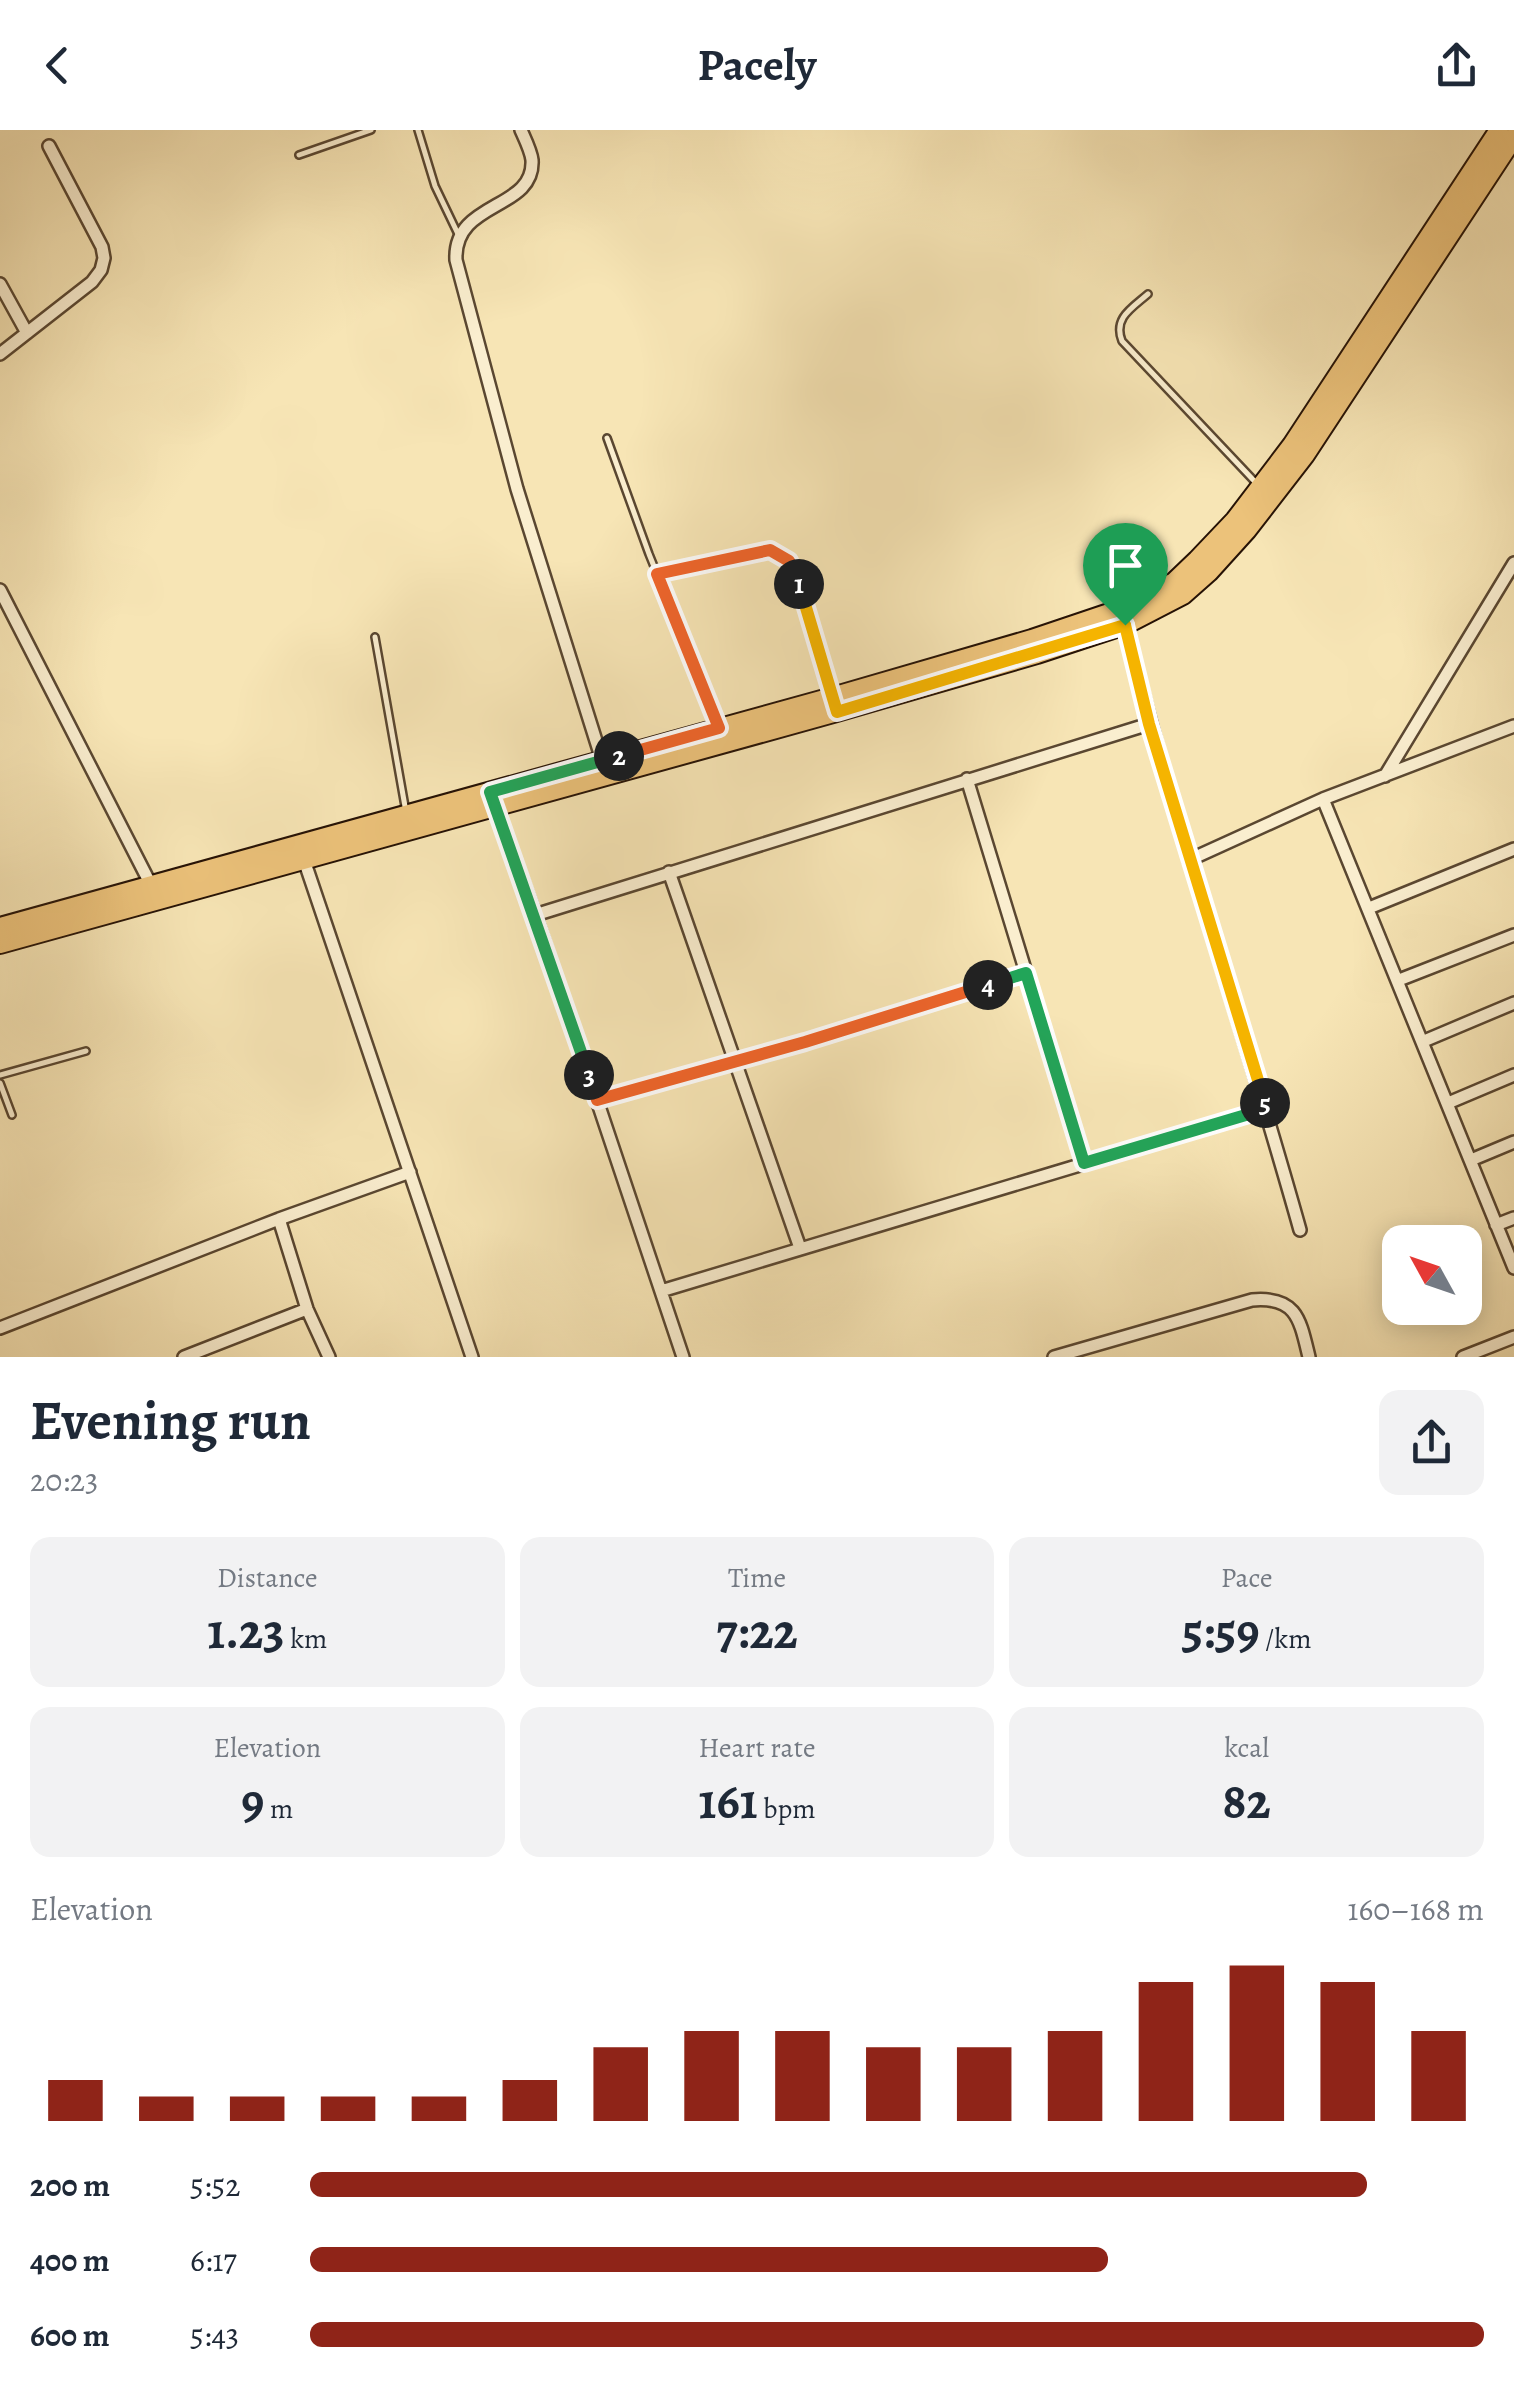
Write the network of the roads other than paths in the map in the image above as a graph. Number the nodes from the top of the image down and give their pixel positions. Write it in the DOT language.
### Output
graph roads {
  1 [pos="371,130"];
  2 [pos="418,130"];
  3 [pos="521,130"];
  4 [pos="1499,130"];
  5 [pos="1514,137"];
  6 [pos="49,146"];
  7 [pos="299,155"];
  8 [pos="458,234"];
  9 [pos="0,284"];
  10 [pos="1148,294"];
  11 [pos="26,333"];
  12 [pos="0,354"];
  13 [pos="607,438"];
  14 [pos="1260,488"];
  15 [pos="1514,563"];
  16 [pos="657,574"];
  17 [pos="0,590"];
  18 [pos="1123,617"];
  19 [pos="375,637"];
  20 [pos="835,704"];
  21 [pos="1149,724"];
  22 [pos="1514,726"];
  23 [pos="719,728"];
  24 [pos="602,760"];
  25 [pos="1385,776"];
  26 [pos="968,779"];
  27 [pos="493,799"];
  28 [pos="1323,799"];
  29 [pos="406,815"];
  30 [pos="1514,849"];
  31 [pos="301,852"];
  32 [pos="1189,860"];
  33 [pos="669,872"];
  34 [pos="151,885"];
  35 [pos="1369,908"];
  36 [pos="535,914"];
  37 [pos="0,926"];
  38 [pos="1514,935"];
  39 [pos="0,944"];
  40 [pos="1026,973"];
  41 [pos="1399,980"];
  42 [pos="1514,1003"];
  43 [pos="1424,1041"];
  44 [pos="86,1052"];
  45 [pos="735,1061"];
  46 [pos="0,1075"];
  47 [pos="1514,1076"];
  48 [pos="0,1083"];
  49 [pos="597,1100"];
  50 [pos="1448,1103"];
  51 [pos="1266,1109"];
  52 [pos="12,1114"];
  53 [pos="1514,1142"];
  54 [pos="1471,1160"];
  55 [pos="1084,1163"];
  56 [pos="410,1172"];
  57 [pos="1514,1218"];
  58 [pos="279,1219"];
  59 [pos="1496,1224"];
  60 [pos="1300,1230"];
  61 [pos="800,1248"];
  62 [pos="1514,1268"];
  63 [pos="661,1291"];
  64 [pos="307,1310"];
  65 [pos="0,1328"];
  66 [pos="1514,1337"];
  67 [pos="184,1357"];
  68 [pos="329,1357"];
  69 [pos="472,1357"];
  70 [pos="683,1357"];
  71 [pos="1054,1357"];
  72 [pos="1309,1357"];
  73 [pos="1463,1357"];
  1 -- 7 [label="lane"];
  2 -- 8 [label="lane"];
  3 -- 8 [label="street"];
  4 -- 14 [label="main road"];
  5 -- 18 [label="main road"];
  6 -- 11 [label="street"];
  8 -- 24 [label="street"];
  9 -- 11 [label="street"];
  10 -- 14 [label="lane"];
  11 -- 12 [label="street"];
  13 -- 16 [label="lane"];
  14 -- 18 [label="main road"];
  15 -- 25 [label="street"];
  16 -- 20 [label="lane"];
  16 -- 23 [label="lane"];
  17 -- 34 [label="street"];
  18 -- 20 [label="main road"];
  18 -- 21 [label="street"];
  19 -- 29 [label="lane"];
  20 -- 23 [label="main road"];
  20 -- 27 [label="main road"];
  21 -- 26 [label="street"];
  21 -- 32 [label="street"];
  22 -- 25 [label="street"];
  23 -- 24 [label="main road"];
  24 -- 27 [label="main road"];
  25 -- 28 [label="street"];
  26 -- 33 [label="street"];
  26 -- 40 [label="street"];
  27 -- 29 [label="main road"];
  27 -- 31 [label="main road"];
  27 -- 36 [label="street"];
  28 -- 32 [label="street"];
  28 -- 35 [label="street"];
  29 -- 31 [label="main road"];
  30 -- 35 [label="street"];
  31 -- 34 [label="main road"];
  31 -- 39 [label="main road"];
  31 -- 56 [label="street"];
  32 -- 51 [label="street"];
  33 -- 36 [label="street"];
  33 -- 45 [label="street"];
  34 -- 37 [label="main road"];
  35 -- 41 [label="street"];
  36 -- 49 [label="street"];
  38 -- 41 [label="street"];
  40 -- 45 [label="street"];
  40 -- 55 [label="street"];
  41 -- 43 [label="street"];
  42 -- 43 [label="street"];
  43 -- 50 [label="street"];
  44 -- 46 [label="lane"];
  45 -- 49 [label="street"];
  45 -- 61 [label="street"];
  47 -- 50 [label="street"];
  48 -- 52 [label="lane"];
  49 -- 63 [label="street"];
  50 -- 54 [label="street"];
  51 -- 55 [label="street"];
  51 -- 60 [label="street"];
  53 -- 54 [label="street"];
  54 -- 59 [label="street"];
  55 -- 61 [label="street"];
  56 -- 58 [label="street"];
  56 -- 69 [label="street"];
  57 -- 59 [label="street"];
  58 -- 64 [label="street"];
  58 -- 65 [label="street"];
  59 -- 62 [label="street"];
  61 -- 63 [label="street"];
  63 -- 70 [label="street"];
  64 -- 67 [label="street"];
  64 -- 68 [label="street"];
  66 -- 73 [label="street"];
  71 -- 72 [label="street"];
}
